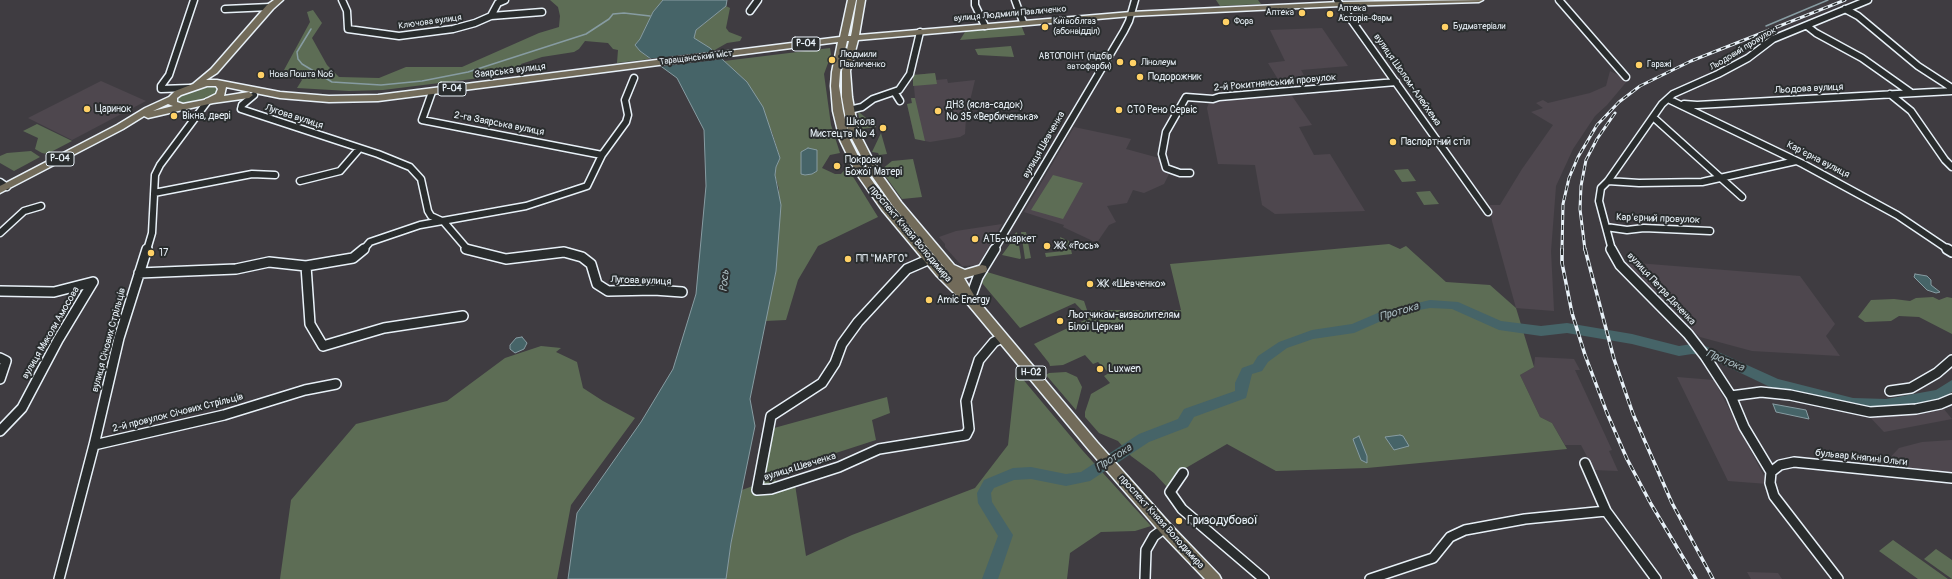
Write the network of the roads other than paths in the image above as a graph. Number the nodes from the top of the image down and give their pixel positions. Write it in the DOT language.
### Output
graph roads {
  1 [pos="194,0"];
  2 [pos="279,0"];
  3 [pos="342,0"];
  4 [pos="505,0"];
  5 [pos="758,0"];
  6 [pos="852,0"];
  7 [pos="861,0"];
  8 [pos="975,0"];
  9 [pos="1015,0"];
  10 [pos="1135,0"];
  11 [pos="1479,0"];
  12 [pos="1559,0"];
  13 [pos="1868,0"];
  14 [pos="1339,3"];
  15 [pos="270,7"];
  16 [pos="225,9"];
  17 [pos="1845,9"];
  18 [pos="750,11"];
  19 [pos="542,12"];
  20 [pos="1131,14"];
  21 [pos="491,16"];
  22 [pos="1023,22"];
  23 [pos="985,26"];
  24 [pos="1807,26"];
  25 [pos="920,32"];
  26 [pos="849,39"];
  27 [pos="624,67"];
  28 [pos="214,71"];
  29 [pos="1626,76"];
  30 [pos="634,78"];
  31 [pos="1396,82"];
  32 [pos="219,84"];
  33 [pos="191,87"];
  34 [pos="161,89"];
  35 [pos="1952,90"];
  36 [pos="432,92"];
  37 [pos="1910,92"];
  38 [pos="895,93"];
  39 [pos="1890,94"];
  40 [pos="254,95"];
  41 [pos="280,95"];
  42 [pos="174,97"];
  43 [pos="1668,99"];
  44 [pos="209,101"];
  45 [pos="900,101"];
  46 [pos="185,107"];
  47 [pos="849,110"];
  48 [pos="197,116"];
  49 [pos="1654,117"];
  50 [pos="120,127"];
  51 [pos="359,149"];
  52 [pos="602,155"];
  53 [pos="1796,161"];
  54 [pos="1952,167"];
  55 [pos="1190,173"];
  56 [pos="274,175"];
  57 [pos="1721,178"];
  58 [pos="300,181"];
  59 [pos="1608,181"];
  60 [pos="2,186"];
  61 [pos="154,194"];
  62 [pos="1742,197"];
  63 [pos="41,206"];
  64 [pos="1488,212"];
  65 [pos="444,222"];
  66 [pos="3,226"];
  67 [pos="1606,227"];
  68 [pos="1710,230"];
  69 [pos="0,233"];
  70 [pos="1952,252"];
  71 [pos="930,259"];
  72 [pos="306,266"];
  73 [pos="952,268"];
  74 [pos="982,269"];
  75 [pos="139,273"];
  76 [pos="0,291"];
  77 [pos="682,292"];
  78 [pos="970,299"];
  79 [pos="463,316"];
  80 [pos="1002,338"];
  81 [pos="0,358"];
  82 [pos="1952,360"];
  83 [pos="0,379"];
  84 [pos="336,384"];
  85 [pos="1890,391"];
  86 [pos="1731,396"];
  87 [pos="1952,399"];
  88 [pos="0,431"];
  89 [pos="94,445"];
  90 [pos="1585,462"];
  91 [pos="1771,472"];
  92 [pos="1183,473"];
  93 [pos="1952,478"];
  94 [pos="1606,512"];
  95 [pos="1165,528"];
  96 [pos="60,579"];
  97 [pos="1145,579"];
  98 [pos="1214,579"];
  99 [pos="1264,579"];
  100 [pos="1370,579"];
  101 [pos="1656,579"];
  102 [pos="1838,579"];
  1 -- 34 [label="street"];
  2 -- 15 [label="main road"];
  3 -- 21 [label="street, Ключова вулиця"];
  4 -- 21 [label="street"];
  5 -- 18 [label="street"];
  6 -- 26 [label="main road, проспект Князя Володимира / Н-02"];
  7 -- 26 [label="main road, проспект Князя Володимира / Н-02"];
  8 -- 23 [label="street"];
  9 -- 22 [label="street"];
  10 -- 20 [label="street, вулиця Шевченка"];
  11 -- 14 [label="main road, вулиця Людмили Павличенко"];
  12 -- 29 [label="street"];
  13 -- 17 [label="street, Льодовий провулок"];
  14 -- 20 [label="main road, вулиця Людмили Павличенко"];
  14 -- 31 [label="street, вулиця Шолом-Алейхема"];
  15 -- 16 [label="street"];
  15 -- 28 [label="main road"];
  17 -- 24 [label="street, Льодовий провулок"];
  17 -- 35 [label="street"];
  19 -- 21 [label="street, Ключова вулиця"];
  20 -- 22 [label="main road, вулиця Людмили Павличенко"];
  20 -- 74 [label="street, вулиця Шевченка"];
  22 -- 23 [label="main road, вулиця Людмили Павличенко"];
  23 -- 25 [label="main road, вулиця Людмили Павличенко"];
  24 -- 37 [label="street"];
  24 -- 43 [label="street, Льодовий провулок"];
  25 -- 26 [label="main road, вулиця Людмили Павличенко"];
  25 -- 38 [label="street"];
  26 -- 27 [label="main road, Таращанський міст / Р-04"];
  26 -- 47 [label="main road, проспект Князя Володимира / Н-02"];
  26 -- 71 [label="main road, проспект Князя Володимира / Н-02"];
  27 -- 36 [label="main road, Заярська вулиця / Р-04"];
  28 -- 32 [label="main road"];
  28 -- 33 [label="main road"];
  30 -- 52 [label="street"];
  31 -- 55 [label="street, 2-й Рокитнянський провулок"];
  31 -- 64 [label="street, вулиця Шолом-Алейхема"];
  32 -- 33 [label="main road, Р-04"];
  32 -- 41 [label="main road, Заярська вулиця / Р-04"];
  32 -- 44 [label="main road"];
  33 -- 34 [label="street"];
  33 -- 42 [label="main road, Р-04"];
  34 -- 42 [label="street"];
  35 -- 37 [label="street, Льодова вулиця"];
  36 -- 41 [label="main road, Заярська вулиця / Р-04"];
  36 -- 52 [label="street, 2-га Заярська вулиця"];
  37 -- 39 [label="street, Льодова вулиця"];
  38 -- 45 [label="street"];
  38 -- 47 [label="street"];
  39 -- 43 [label="street, Льодова вулиця"];
  39 -- 54 [label="street"];
  40 -- 41 [label="main road, Заярська вулиця / Р-04"];
  40 -- 44 [label="main road, Заярська вулиця / Р-04"];
  40 -- 51 [label="street, Лугова вулиця"];
  42 -- 46 [label="main road"];
  42 -- 50 [label="main road, Р-04"];
  43 -- 49 [label="street, вулиця Петра Дяченка"];
  43 -- 53 [label="street, Карʼєрна вулиця"];
  44 -- 46 [label="main road, Р-04"];
  44 -- 48 [label="street, вулиця Січових Стрільців"];
  46 -- 48 [label="street"];
  46 -- 50 [label="main road, Р-04"];
  47 -- 73 [label="main road, проспект Князя Володимира / Н-02"];
  48 -- 61 [label="street, вулиця Січових Стрільців"];
  49 -- 57 [label="street"];
  49 -- 59 [label="street, вулиця Петра Дяченка"];
  50 -- 60 [label="main road, Р-04"];
  51 -- 58 [label="street"];
  51 -- 65 [label="street, Лугова вулиця"];
  52 -- 65 [label="street"];
  53 -- 57 [label="street"];
  53 -- 70 [label="street, Карʼєрна вулиця"];
  56 -- 61 [label="street"];
  57 -- 59 [label="street"];
  57 -- 62 [label="street"];
  59 -- 67 [label="street, вулиця Петра Дяченка"];
  61 -- 75 [label="street, вулиця Січових Стрільців"];
  63 -- 66 [label="street"];
  65 -- 72 [label="street"];
  65 -- 77 [label="street, Лугова вулиця"];
  66 -- 69 [label="street"];
  67 -- 68 [label="street, Карʼєрний провулок"];
  67 -- 86 [label="street, вулиця Петра Дяченка"];
  71 -- 78 [label="main road, проспект Князя Володимира / Н-02"];
  71 -- 80 [label="street, вулиця Шевченка"];
  72 -- 75 [label="street"];
  72 -- 79 [label="street"];
  73 -- 74 [label="main road"];
  73 -- 78 [label="main road, проспект Князя Володимира / Н-02"];
  74 -- 78 [label="street, вулиця Шевченка"];
  75 -- 89 [label="street, вулиця Січових Стрільців"];
  76 -- 88 [label="street, вулиця Миколи Амосова"];
  78 -- 80 [label="main road, проспект Князя Володимира / Н-02"];
  80 -- 95 [label="main road, проспект Князя Володимира / Н-02"];
  81 -- 83 [label="street"];
  82 -- 85 [label="street"];
  84 -- 89 [label="street, 2-й провулок Січових Стрільців"];
  86 -- 87 [label="street"];
  86 -- 91 [label="street, вулиця Петра Дяченка"];
  89 -- 96 [label="street, вулиця Січових Стрільців"];
  90 -- 94 [label="street"];
  91 -- 93 [label="street, бульвар Княгині Ольги"];
  91 -- 102 [label="street"];
  92 -- 99 [label="street"];
  94 -- 100 [label="street"];
  94 -- 101 [label="street"];
  95 -- 97 [label="street"];
  95 -- 98 [label="main road, проспект Князя Володимира / Н-02"];
}
